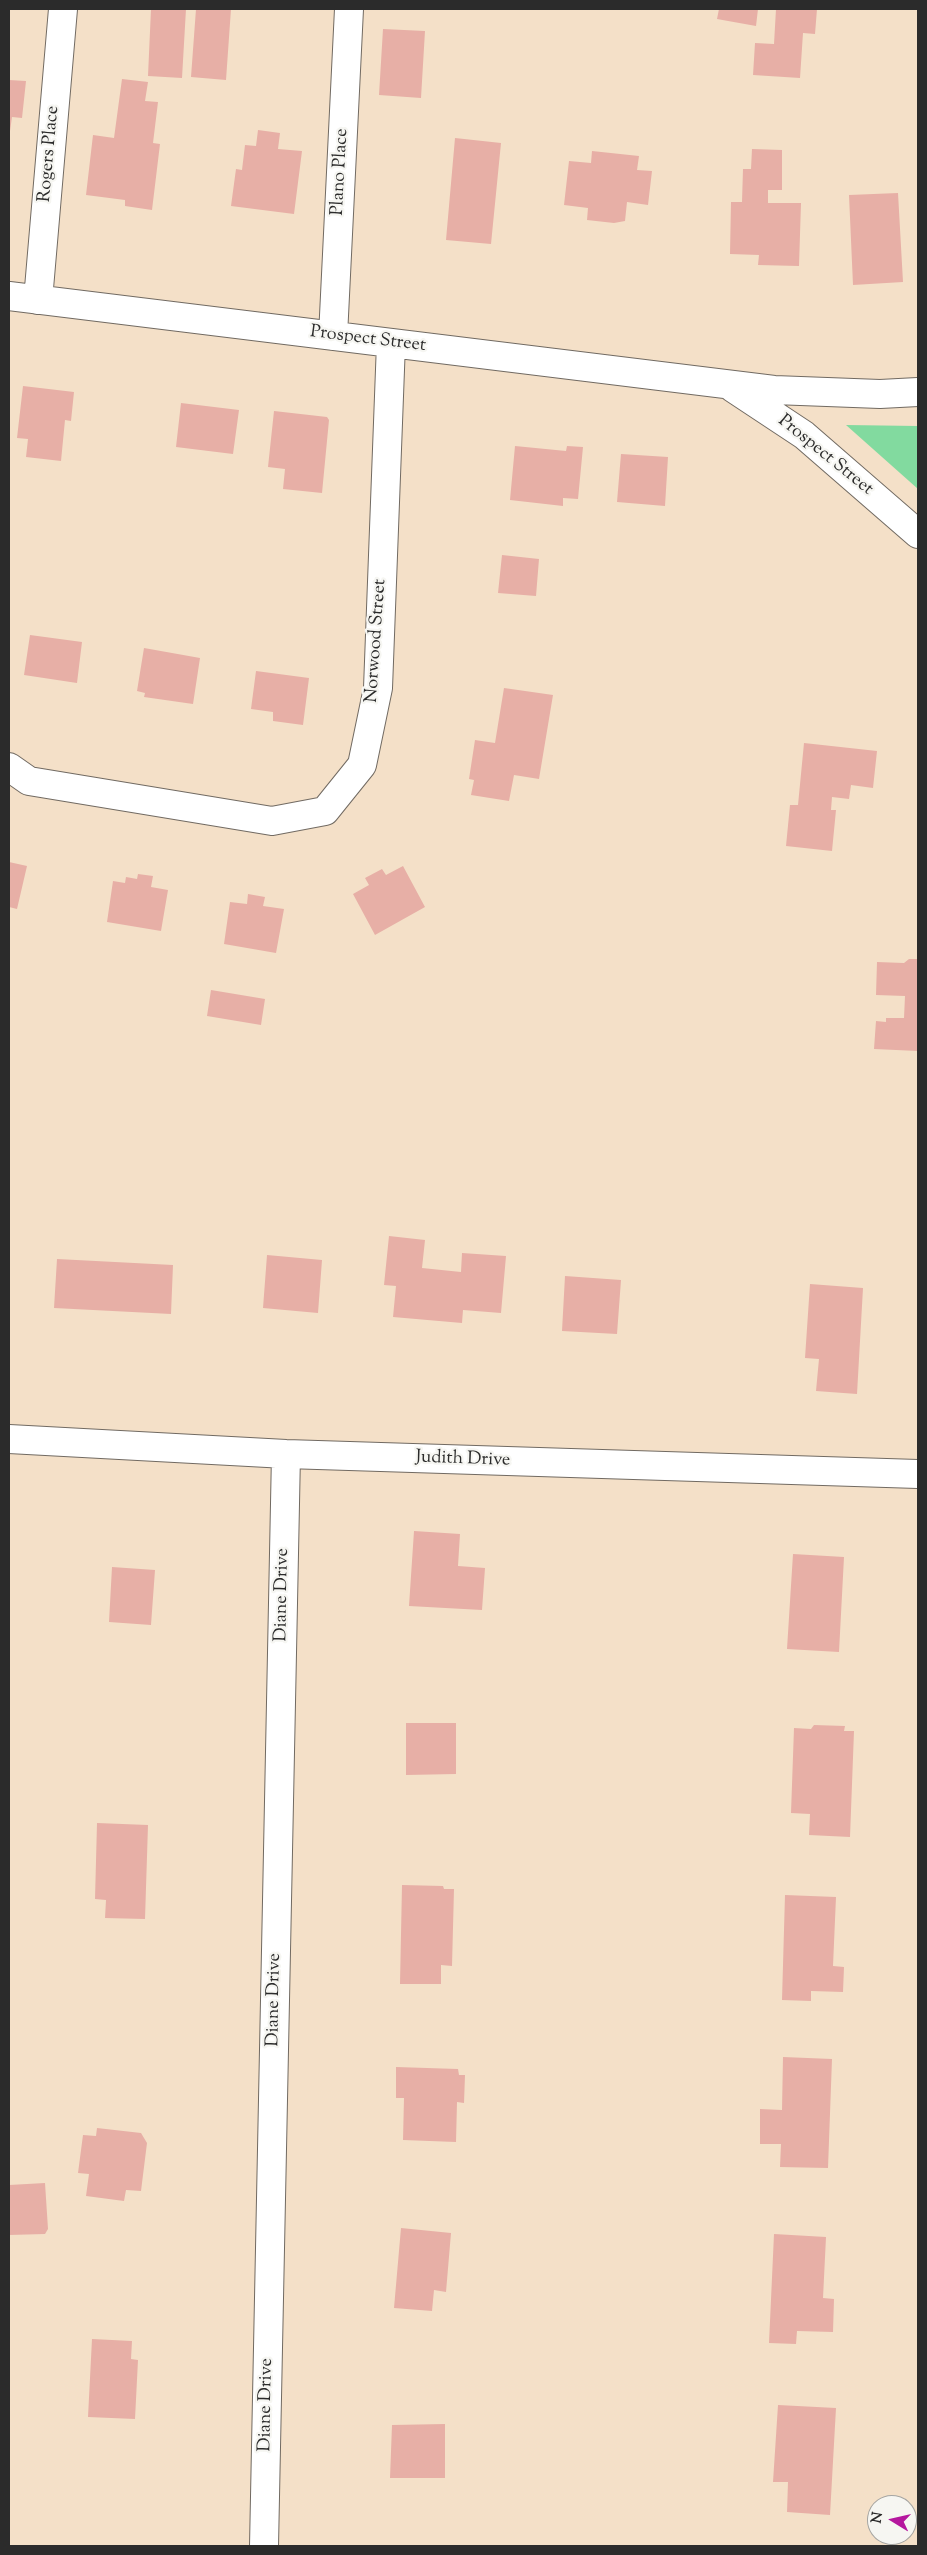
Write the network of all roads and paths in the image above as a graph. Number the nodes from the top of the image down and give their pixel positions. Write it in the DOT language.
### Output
graph roads {
  1 [pos="63,9"];
  2 [pos="349,9"];
  3 [pos="9,296"];
  4 [pos="38,300"];
  5 [pos="333,336"];
  6 [pos="391,343"];
  7 [pos="728,384"];
  8 [pos="918,392"];
  9 [pos="918,534"];
  10 [pos="9,767"];
  11 [pos="9,1439"];
  12 [pos="286,1454"];
  13 [pos="918,1474"];
  14 [pos="264,2546"];
  1 -- 4 [label="street, Rogers Place"];
  2 -- 5 [label="street, Plano Place"];
  3 -- 4 [label="street, Prospect Street"];
  4 -- 5 [label="street, Prospect Street"];
  5 -- 6 [label="street, Prospect Street"];
  6 -- 7 [label="street, Prospect Street"];
  6 -- 10 [label="street, Norwood Street"];
  7 -- 8 [label="street, Prospect Street"];
  7 -- 9 [label="street, Prospect Street"];
  11 -- 12 [label="street, Judith Drive"];
  12 -- 13 [label="street, Judith Drive"];
  12 -- 14 [label="street, Diane Drive"];
}
